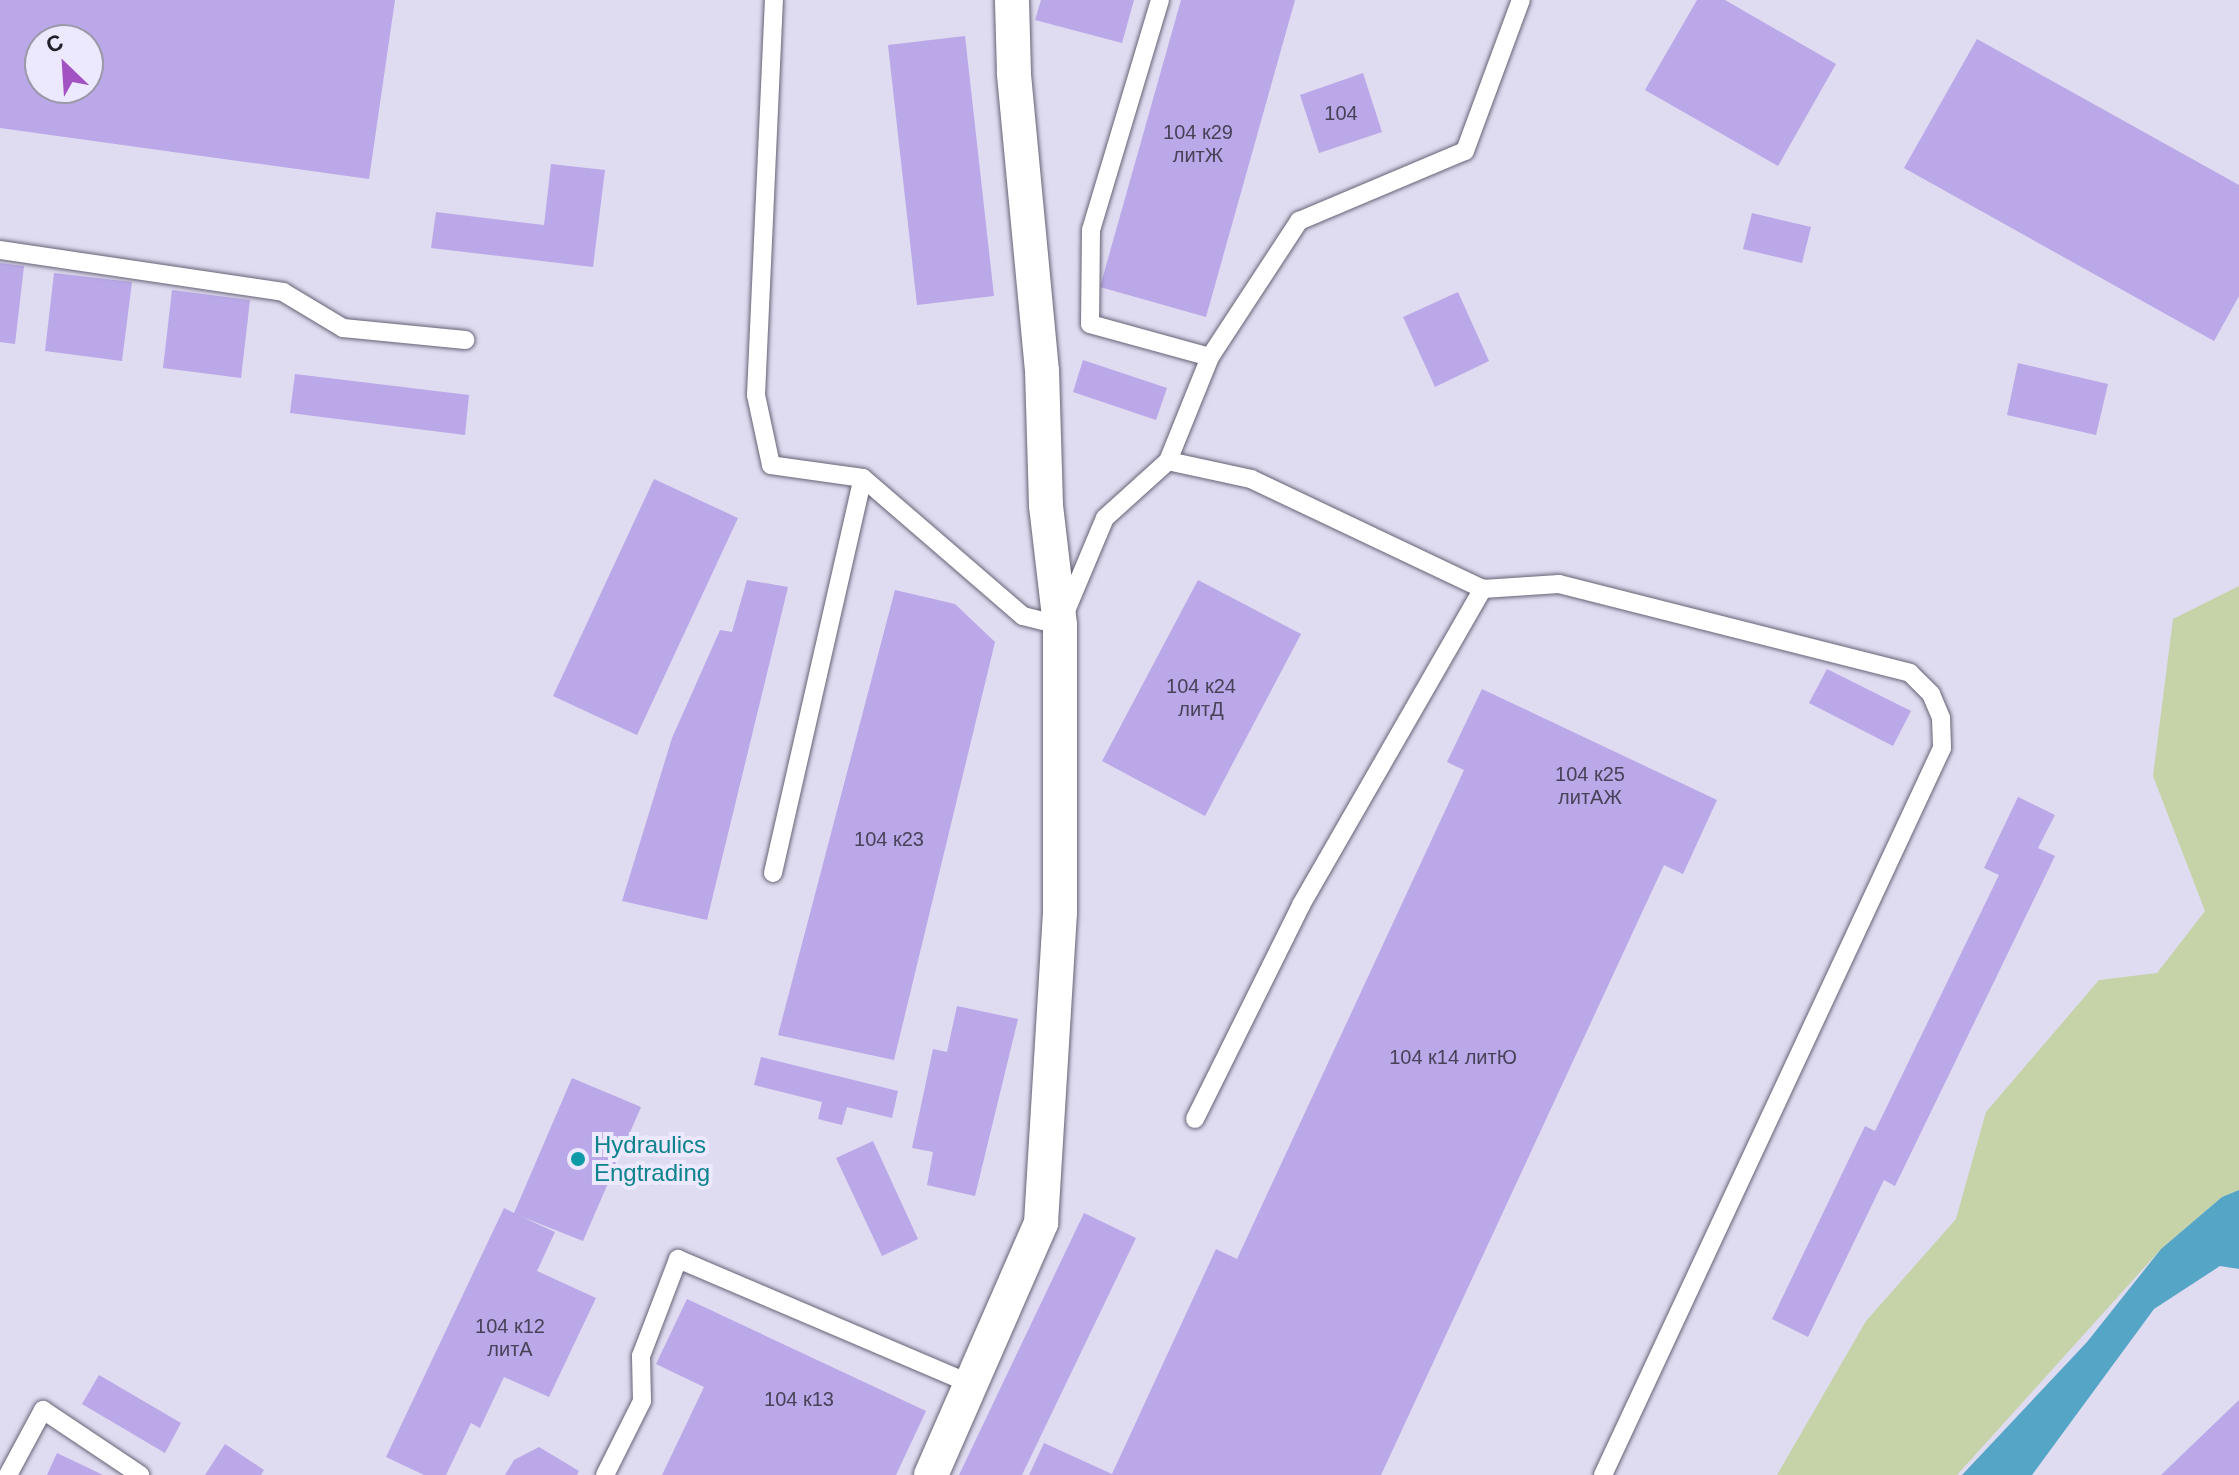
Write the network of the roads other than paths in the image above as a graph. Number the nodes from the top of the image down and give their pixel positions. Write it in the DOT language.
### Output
graph roads {
  1 [pos="774,0"];
  2 [pos="1012,0"];
  3 [pos="1160,0"];
  4 [pos="1521,0"];
  5 [pos="0,250"];
  6 [pos="465,340"];
  7 [pos="1210,357"];
  8 [pos="1168,461"];
  9 [pos="863,478"];
  10 [pos="1483,589"];
  11 [pos="1060,625"];
  12 [pos="773,873"];
  13 [pos="1195,1119"];
  14 [pos="973,1385"];
  15 [pos="8,1475"];
  16 [pos="140,1475"];
  17 [pos="605,1475"];
  18 [pos="931,1475"];
  19 [pos="1603,1475"];
  1 -- 9 [label="lane"];
  2 -- 11 [label="street"];
  3 -- 7 [label="lane"];
  4 -- 7 [label="lane"];
  5 -- 6 [label="lane"];
  7 -- 8 [label="lane"];
  8 -- 10 [label="lane"];
  8 -- 11 [label="lane"];
  9 -- 11 [label="lane"];
  9 -- 12 [label="lane"];
  10 -- 13 [label="lane"];
  10 -- 19 [label="lane"];
  11 -- 14 [label="street"];
  14 -- 17 [label="lane"];
  14 -- 18 [label="street"];
  15 -- 16 [label="lane"];
}
